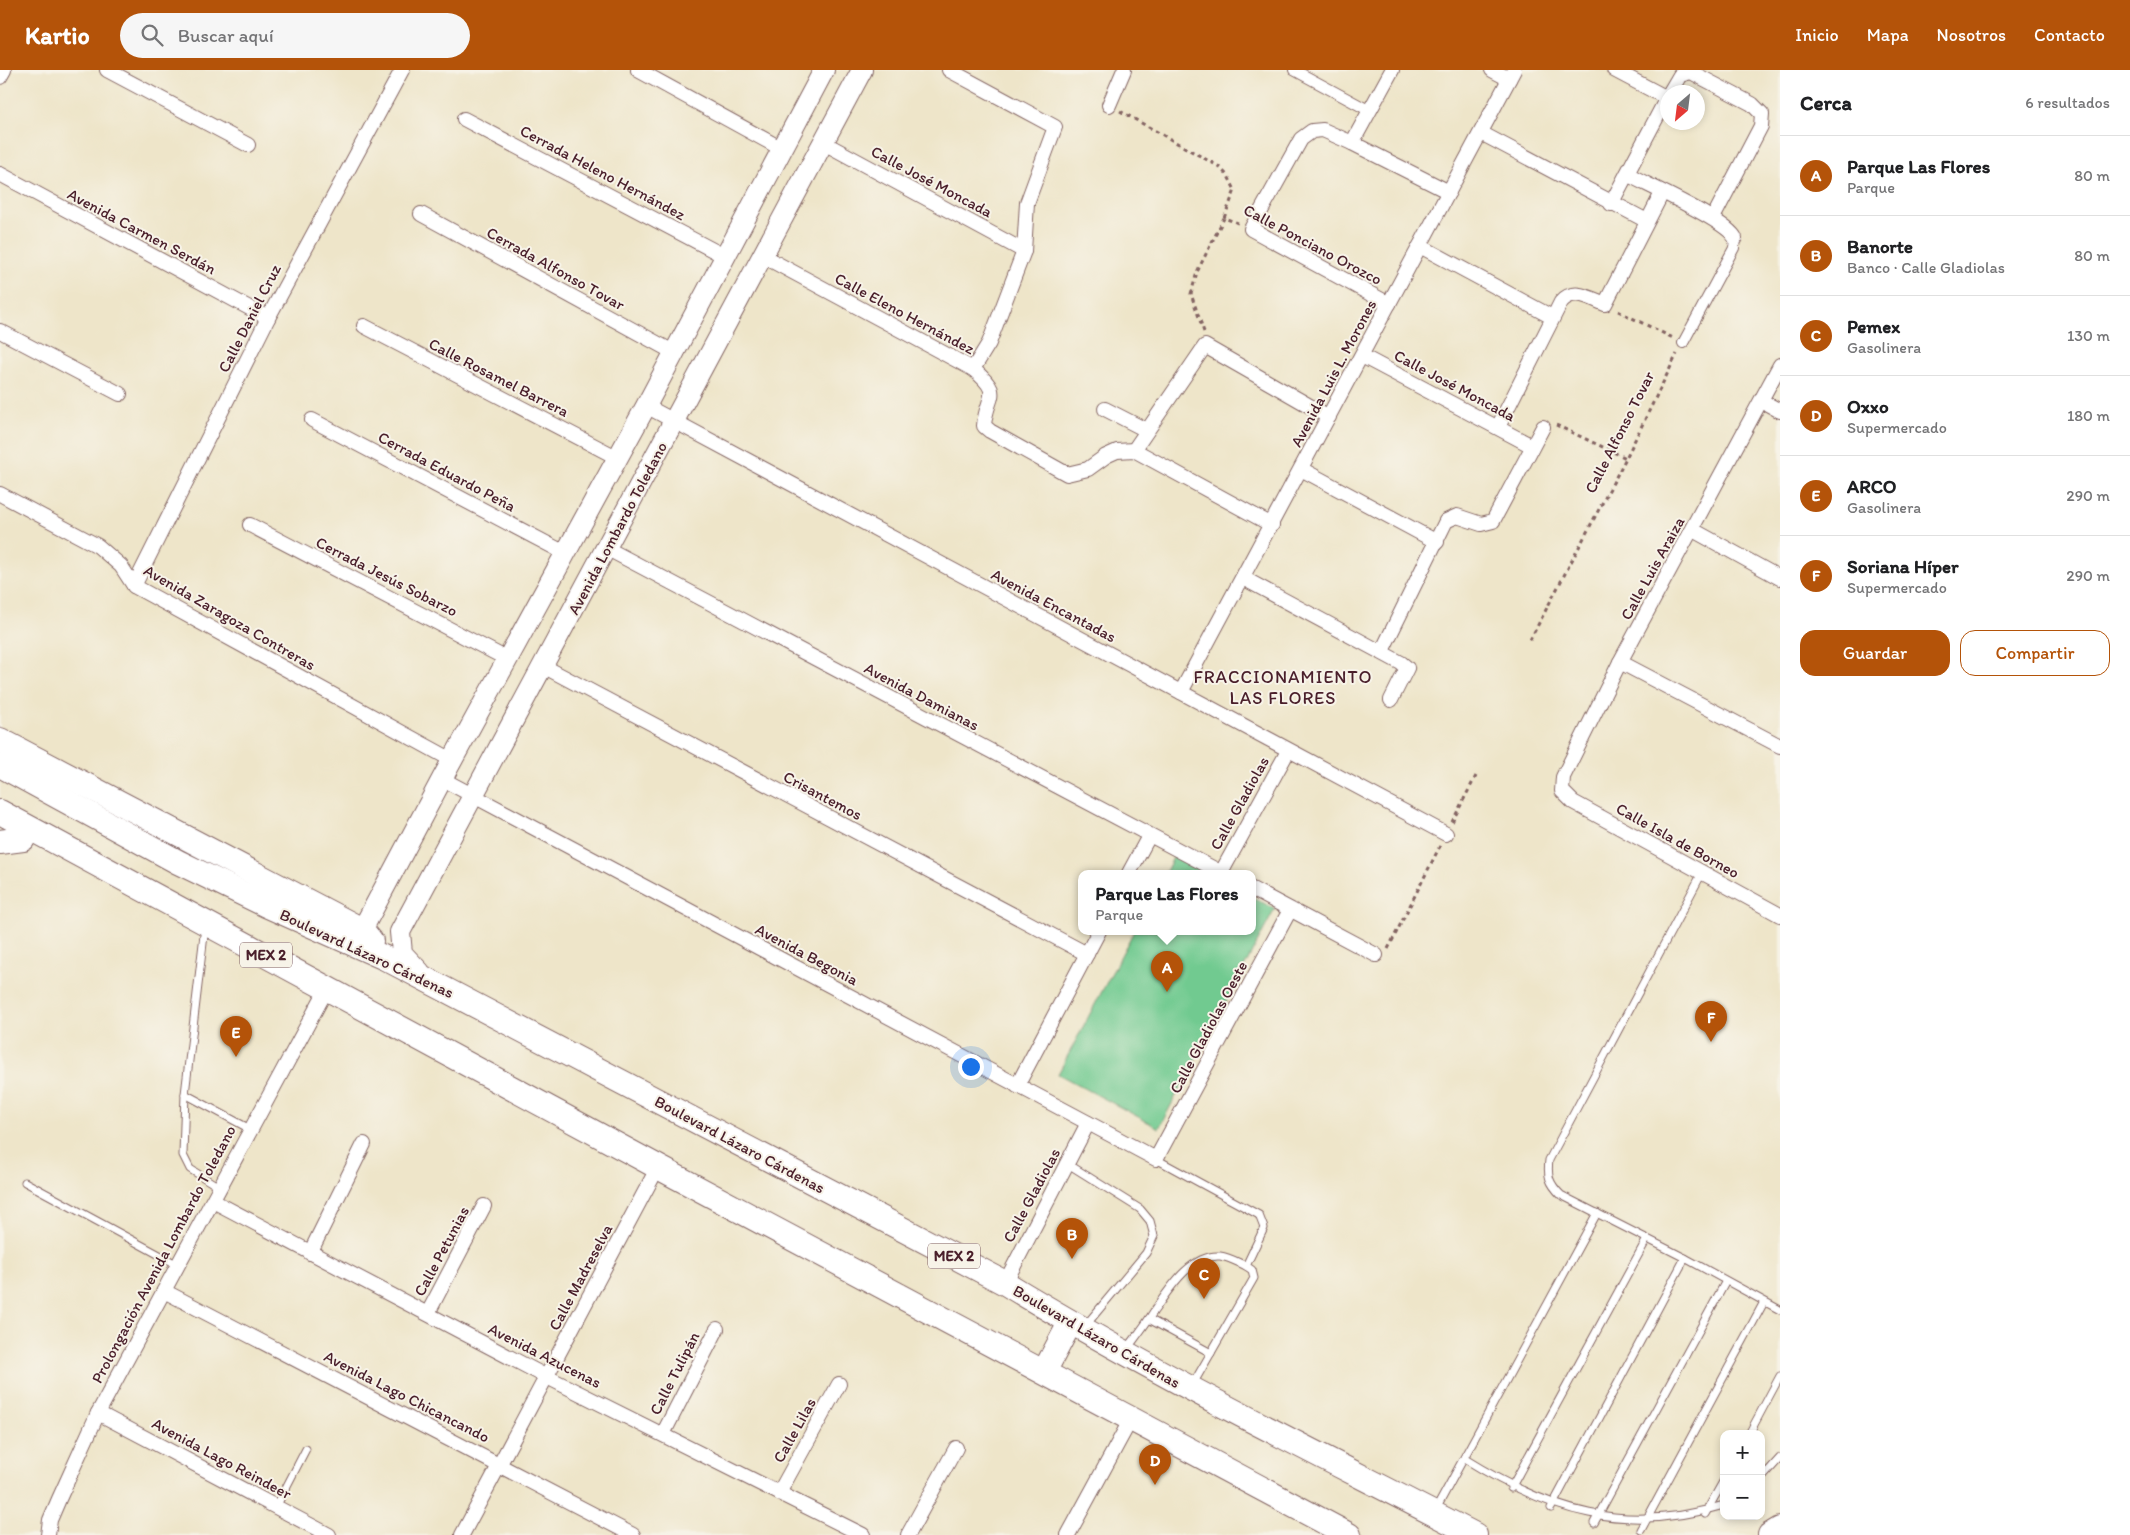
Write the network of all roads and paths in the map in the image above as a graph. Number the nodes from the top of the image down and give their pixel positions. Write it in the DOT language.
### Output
graph roads {
  1 [pos="4,70"];
  2 [pos="106,70"];
  3 [pos="402,70"];
  4 [pos="638,70"];
  5 [pos="824,70"];
  6 [pos="862,70"];
  7 [pos="949,70"];
  8 [pos="1124,70"];
  9 [pos="1294,70"];
  10 [pos="1392,70"];
  11 [pos="1492,70"];
  12 [pos="1614,70"];
  13 [pos="1512,74"];
  14 [pos="0,77"];
  15 [pos="1674,85"];
  16 [pos="1660,92"];
  17 [pos="1109,105"];
  18 [pos="1370,111"];
  19 [pos="1660,111"];
  20 [pos="464,119"];
  21 [pos="1481,133"];
  22 [pos="1352,142"];
  23 [pos="824,143"];
  24 [pos="248,145"];
  25 [pos="782,149"];
  26 [pos="0,174"];
  27 [pos="1627,174"];
  28 [pos="1449,192"];
  29 [pos="1662,193"];
  30 [pos="1611,204"];
  31 [pos="422,214"];
  32 [pos="1224,218"];
  33 [pos="1713,218"];
  34 [pos="1647,221"];
  35 [pos="1251,228"];
  36 [pos="1735,238"];
  37 [pos="1420,246"];
  38 [pos="1024,251"];
  39 [pos="762,256"];
  40 [pos="726,257"];
  41 [pos="1389,304"];
  42 [pos="1605,304"];
  43 [pos="1552,317"];
  44 [pos="268,318"];
  45 [pos="364,326"];
  46 [pos="0,331"];
  47 [pos="1683,343"];
  48 [pos="1204,346"];
  49 [pos="675,353"];
  50 [pos="1362,356"];
  51 [pos="1780,365"];
  52 [pos="973,369"];
  53 [pos="120,394"];
  54 [pos="1762,401"];
  55 [pos="646,406"];
  56 [pos="1105,409"];
  57 [pos="1780,411"];
  58 [pos="1329,417"];
  59 [pos="312,420"];
  60 [pos="674,422"];
  61 [pos="1498,427"];
  62 [pos="1543,427"];
  63 [pos="1146,430"];
  64 [pos="1532,446"];
  65 [pos="1134,450"];
  66 [pos="618,458"];
  67 [pos="1626,458"];
  68 [pos="1301,469"];
  69 [pos="0,494"];
  70 [pos="250,525"];
  71 [pos="1272,525"];
  72 [pos="1693,530"];
  73 [pos="1436,542"];
  74 [pos="606,548"];
  75 [pos="565,553"];
  76 [pos="1243,578"];
  77 [pos="1780,578"];
  78 [pos="134,586"];
  79 [pos="1530,640"];
  80 [pos="1382,651"];
  81 [pos="508,659"];
  82 [pos="1620,662"];
  83 [pos="543,666"];
  84 [pos="1181,692"];
  85 [pos="1392,700"];
  86 [pos="0,740"];
  87 [pos="1780,746"];
  88 [pos="1288,751"];
  89 [pos="452,760"];
  90 [pos="0,765"];
  91 [pos="1476,776"];
  92 [pos="442,779"];
  93 [pos="1562,791"];
  94 [pos="474,794"];
  95 [pos="0,812"];
  96 [pos="0,827"];
  97 [pos="1446,834"];
  98 [pos="1149,836"];
  99 [pos="23,839"];
  100 [pos="0,842"];
  101 [pos="1131,870"];
  102 [pos="1216,870"];
  103 [pos="1224,870"];
  104 [pos="1702,873"];
  105 [pos="1256,892"];
  106 [pos="1290,910"];
  107 [pos="1780,915"];
  108 [pos="362,930"];
  109 [pos="204,935"];
  110 [pos="1097,935"];
  111 [pos="1087,954"];
  112 [pos="1376,955"];
  113 [pos="385,958"];
  114 [pos="430,981"];
  115 [pos="323,996"];
  116 [pos="376,1014"];
  117 [pos="1017,1086"];
  118 [pos="185,1094"];
  119 [pos="1088,1123"];
  120 [pos="250,1128"];
  121 [pos="364,1144"];
  122 [pos="1156,1160"];
  123 [pos="1068,1164"];
  124 [pos="658,1167"];
  125 [pos="25,1182"];
  126 [pos="219,1188"];
  127 [pos="213,1201"];
  128 [pos="484,1206"];
  129 [pos="1597,1213"];
  130 [pos="1647,1239"];
  131 [pos="310,1253"];
  132 [pos="1685,1258"];
  133 [pos="178,1265"];
  134 [pos="1246,1266"];
  135 [pos="1726,1281"];
  136 [pos="1005,1283"];
  137 [pos="164,1291"];
  138 [pos="1764,1302"];
  139 [pos="1780,1310"];
  140 [pos="428,1313"];
  141 [pos="1149,1319"];
  142 [pos="1076,1326"];
  143 [pos="717,1329"];
  144 [pos="1124,1353"];
  145 [pos="1211,1353"];
  146 [pos="1044,1372"];
  147 [pos="1780,1376"];
  148 [pos="547,1377"];
  149 [pos="839,1384"];
  150 [pos="1191,1389"];
  151 [pos="98,1413"];
  152 [pos="1131,1420"];
  153 [pos="1751,1430"];
  154 [pos="663,1434"];
  155 [pos="956,1448"];
  156 [pos="306,1449"];
  157 [pos="1780,1458"];
  158 [pos="1465,1459"];
  159 [pos="500,1464"];
  160 [pos="1765,1475"];
  161 [pos="1720,1487"];
  162 [pos="1511,1488"];
  163 [pos="779,1493"];
  164 [pos="276,1507"];
  165 [pos="1720,1507"];
  166 [pos="1550,1508"];
  167 [pos="1434,1513"];
  168 [pos="1705,1515"];
  169 [pos="1594,1522"];
  170 [pos="1603,1524"];
  171 [pos="1670,1525"];
  172 [pos="1632,1528"];
  173 [pos="1651,1528"];
  174 [pos="1780,1529"];
  175 [pos="1641,1530"];
  176 [pos="1344,1534"];
  177 [pos="48,1535"];
  178 [pos="329,1535"];
  179 [pos="462,1535"];
  180 [pos="633,1535"];
  181 [pos="863,1535"];
  182 [pos="908,1535"];
  183 [pos="1068,1535"];
  184 [pos="1475,1535"];
  185 [pos="1770,1535"];
  1 -- 14 [label="street"];
  2 -- 24 [label="street"];
  3 -- 44 [label="street, Calle Daniel Cruz"];
  4 -- 25 [label="street"];
  5 -- 25 [label="main road, Avenida Lombardo Toledano"];
  6 -- 23 [label="main road, Avenida Lombardo Toledano"];
  7 -- 38 [label="street"];
  8 -- 17 [label="street"];
  9 -- 18 [label="street"];
  10 -- 18 [label="street"];
  11 -- 13 [label="street"];
  12 -- 16 [label="street"];
  13 -- 21 [label="street, Avenida Luis L. Morones"];
  15 -- 33 [label="street"];
  17 -- 32 [label="path, Calle Ponciano Orozco"];
  18 -- 22 [label="street"];
  19 -- 27 [label="street"];
  20 -- 40 [label="street, Cerrada Heleno Hernández"];
  21 -- 28 [label="street, Avenida Luis L. Morones"];
  21 -- 30 [label="street"];
  22 -- 28 [label="street"];
  22 -- 35 [label="street"];
  23 -- 38 [label="street, Calle José Moncada"];
  23 -- 39 [label="main road, Avenida Lombardo Toledano"];
  25 -- 40 [label="main road, Avenida Lombardo Toledano"];
  26 -- 44 [label="street, Avenida Carmen Serdán"];
  27 -- 29 [label="street"];
  27 -- 30 [label="street"];
  28 -- 37 [label="street, Avenida Luis L. Morones"];
  29 -- 33 [label="street"];
  29 -- 34 [label="street"];
  30 -- 34 [label="street"];
  31 -- 49 [label="street, Cerrada Alfonso Tovar"];
  32 -- 35 [label="path, Calle Ponciano Orozco"];
  32 -- 48 [label="path"];
  33 -- 36 [label="street"];
  34 -- 42 [label="street"];
  35 -- 41 [label="street, Calle Ponciano Orozco"];
  36 -- 47 [label="street"];
  37 -- 41 [label="street, Avenida Luis L. Morones"];
  37 -- 43 [label="street"];
  38 -- 52 [label="street"];
  39 -- 52 [label="street, Calle Eleno Hernández"];
  39 -- 60 [label="main road, Avenida Lombardo Toledano"];
  40 -- 49 [label="main road, Avenida Lombardo Toledano"];
  41 -- 50 [label="street, Avenida Luis L. Morones"];
  42 -- 43 [label="street"];
  42 -- 47 [label="path"];
  43 -- 61 [label="street"];
  44 -- 78 [label="street, Calle Daniel Cruz"];
  45 -- 66 [label="street, Calle Rosamel Barrera"];
  46 -- 53 [label="street"];
  47 -- 67 [label="path, Calle Alfonso Tovar"];
  48 -- 58 [label="street"];
  48 -- 63 [label="street"];
  49 -- 55 [label="main road, Avenida Lombardo Toledano"];
  50 -- 58 [label="street, Avenida Luis L. Morones"];
  50 -- 61 [label="street, Calle José Moncada"];
  51 -- 54 [label="street, Calle Luis Araiza"];
  52 -- 65 [label="street, Calle Eleno Hernández"];
  54 -- 57 [label="street"];
  54 -- 72 [label="street, Calle Luis Araiza"];
  55 -- 60 [label="street, Avenida Encantadas"];
  55 -- 66 [label="main road, Avenida Lombardo Toledano"];
  56 -- 63 [label="street"];
  58 -- 68 [label="street, Avenida Luis L. Morones"];
  59 -- 75 [label="street, Cerrada Eduardo Peña"];
  60 -- 74 [label="main road, Avenida Lombardo Toledano"];
  60 -- 84 [label="street, Avenida Encantadas"];
  61 -- 64 [label="street, Calle José Moncada"];
  62 -- 64 [label="street"];
  62 -- 67 [label="path"];
  63 -- 65 [label="street"];
  64 -- 73 [label="street"];
  65 -- 71 [label="street"];
  66 -- 75 [label="main road, Avenida Lombardo Toledano"];
  67 -- 79 [label="path, Calle Alfonso Tovar"];
  68 -- 71 [label="street, Avenida Luis L. Morones"];
  68 -- 73 [label="street"];
  69 -- 78 [label="street, Avenida Zaragoza Contreras"];
  70 -- 81 [label="street, Cerrada Jesús Sobarzo"];
  71 -- 76 [label="street, Avenida Luis L. Morones"];
  72 -- 77 [label="street"];
  72 -- 82 [label="street, Calle Luis Araiza"];
  73 -- 80 [label="street"];
  74 -- 83 [label="main road, Avenida Lombardo Toledano"];
  74 -- 98 [label="street, Avenida Damianas"];
  75 -- 81 [label="main road, Avenida Lombardo Toledano"];
  76 -- 80 [label="street"];
  76 -- 84 [label="street, Avenida Luis L. Morones"];
  78 -- 89 [label="street, Avenida Zaragoza Contreras"];
  80 -- 85 [label="street"];
  81 -- 89 [label="main road, Avenida Lombardo Toledano"];
  82 -- 87 [label="street"];
  82 -- 93 [label="street, Calle Luis Araiza"];
  83 -- 94 [label="main road, Avenida Lombardo Toledano"];
  83 -- 111 [label="street, Crisantemos"];
  84 -- 88 [label="street, Avenida Encantadas"];
  86 -- 108 [label="highway"];
  88 -- 97 [label="street, Avenida Encantadas"];
  88 -- 103 [label="street, Calle Gladiolas"];
  89 -- 92 [label="main road, Avenida Lombardo Toledano"];
  90 -- 113 [label="highway, Boulevard Lázaro Cárdenas / MEX 2"];
  91 -- 97 [label="path"];
  92 -- 94 [label="street, Avenida Begonia"];
  92 -- 108 [label="main road, Avenida Lombardo Toledano"];
  93 -- 104 [label="street, Calle Isla de Borneo"];
  94 -- 114 [label="main road, Avenida Lombardo Toledano"];
  94 -- 117 [label="street, Avenida Begonia"];
  95 -- 116 [label="highway, MEX 2"];
  96 -- 99 [label="highway"];
  97 -- 112 [label="path"];
  98 -- 101 [label="street"];
  98 -- 102 [label="street, Avenida Damianas"];
  99 -- 100 [label="highway"];
  99 -- 109 [label="highway"];
  104 -- 107 [label="street, Calle Isla de Borneo"];
  104 -- 129 [label="lane"];
  105 -- 106 [label="street"];
  106 -- 112 [label="street"];
  106 -- 122 [label="street, Calle Gladiolas Oeste"];
  108 -- 113 [label="highway"];
  109 -- 115 [label="highway"];
  109 -- 118 [label="lane"];
  110 -- 111 [label="street"];
  111 -- 117 [label="street"];
  113 -- 114 [label="highway, Boulevard Lázaro Cárdenas / MEX 2"];
  114 -- 136 [label="highway, Boulevard Lázaro Cárdenas / MEX 2"];
  115 -- 116 [label="highway"];
  115 -- 120 [label="street, Prolongación Avenida Lombardo Toledano"];
  116 -- 124 [label="highway, MEX 2"];
  117 -- 119 [label="street, Avenida Begonia"];
  118 -- 120 [label="lane"];
  118 -- 126 [label="lane"];
  119 -- 122 [label="street, Avenida Begonia"];
  119 -- 123 [label="street, Calle Gladiolas"];
  120 -- 126 [label="street, Prolongación Avenida Lombardo Toledano"];
  121 -- 131 [label="street"];
  122 -- 134 [label="lane"];
  123 -- 136 [label="street, Calle Gladiolas"];
  123 -- 142 [label="lane"];
  124 -- 146 [label="highway, MEX 2"];
  124 -- 148 [label="street, Calle Madreselva"];
  125 -- 133 [label="lane"];
  126 -- 127 [label="street, Prolongación Avenida Lombardo Toledano"];
  127 -- 131 [label="street, Avenida Azucenas"];
  127 -- 133 [label="street, Prolongación Avenida Lombardo Toledano"];
  128 -- 140 [label="street, Calle Petunias"];
  129 -- 130 [label="lane"];
  129 -- 158 [label="lane"];
  130 -- 132 [label="lane"];
  130 -- 162 [label="lane"];
  131 -- 140 [label="street, Avenida Azucenas"];
  132 -- 135 [label="lane"];
  132 -- 166 [label="lane"];
  133 -- 137 [label="street, Prolongación Avenida Lombardo Toledano"];
  134 -- 141 [label="lane"];
  134 -- 145 [label="lane"];
  135 -- 138 [label="lane"];
  135 -- 169 [label="lane"];
  136 -- 142 [label="highway, Boulevard Lázaro Cárdenas / MEX 2"];
  137 -- 151 [label="street, Prolongación Avenida Lombardo Toledano"];
  137 -- 159 [label="street, Avenida Lago Chicancando"];
  138 -- 139 [label="lane"];
  138 -- 175 [label="lane"];
  140 -- 148 [label="street, Avenida Azucenas"];
  141 -- 144 [label="lane"];
  141 -- 145 [label="lane"];
  142 -- 144 [label="highway, Boulevard Lázaro Cárdenas / MEX 2"];
  142 -- 146 [label="highway"];
  143 -- 154 [label="street, Calle Tulipán"];
  144 -- 150 [label="highway, Boulevard Lázaro Cárdenas / MEX 2"];
  145 -- 150 [label="lane"];
  146 -- 152 [label="highway, MEX 2"];
  147 -- 153 [label="lane"];
  148 -- 154 [label="street, Avenida Azucenas"];
  148 -- 159 [label="street, Calle Madreselva"];
  149 -- 163 [label="street, Calle Lilas"];
  150 -- 167 [label="highway, Boulevard Lázaro Cárdenas / MEX 2"];
  151 -- 164 [label="street, Avenida Lago Reindeer"];
  151 -- 177 [label="street, Prolongación Avenida Lombardo Toledano"];
  152 -- 176 [label="highway, MEX 2"];
  152 -- 183 [label="street"];
  154 -- 163 [label="street, Avenida Azucenas"];
  155 -- 182 [label="street"];
  156 -- 164 [label="lane"];
  157 -- 160 [label="lane"];
  158 -- 162 [label="lane"];
  158 -- 167 [label="lane"];
  159 -- 179 [label="street, Calle Madreselva"];
  159 -- 180 [label="street, Avenida Lago Chicancando"];
  161 -- 168 [label="lane"];
  162 -- 166 [label="lane"];
  163 -- 181 [label="street, Avenida Azucenas"];
  164 -- 178 [label="street, Avenida Lago Reindeer"];
  165 -- 168 [label="lane"];
  166 -- 169 [label="lane"];
  167 -- 184 [label="highway, Boulevard Lázaro Cárdenas / MEX 2"];
  168 -- 171 [label="lane"];
  169 -- 170 [label="lane"];
  172 -- 175 [label="lane"];
  173 -- 175 [label="lane"];
  174 -- 185 [label="highway"];
}
